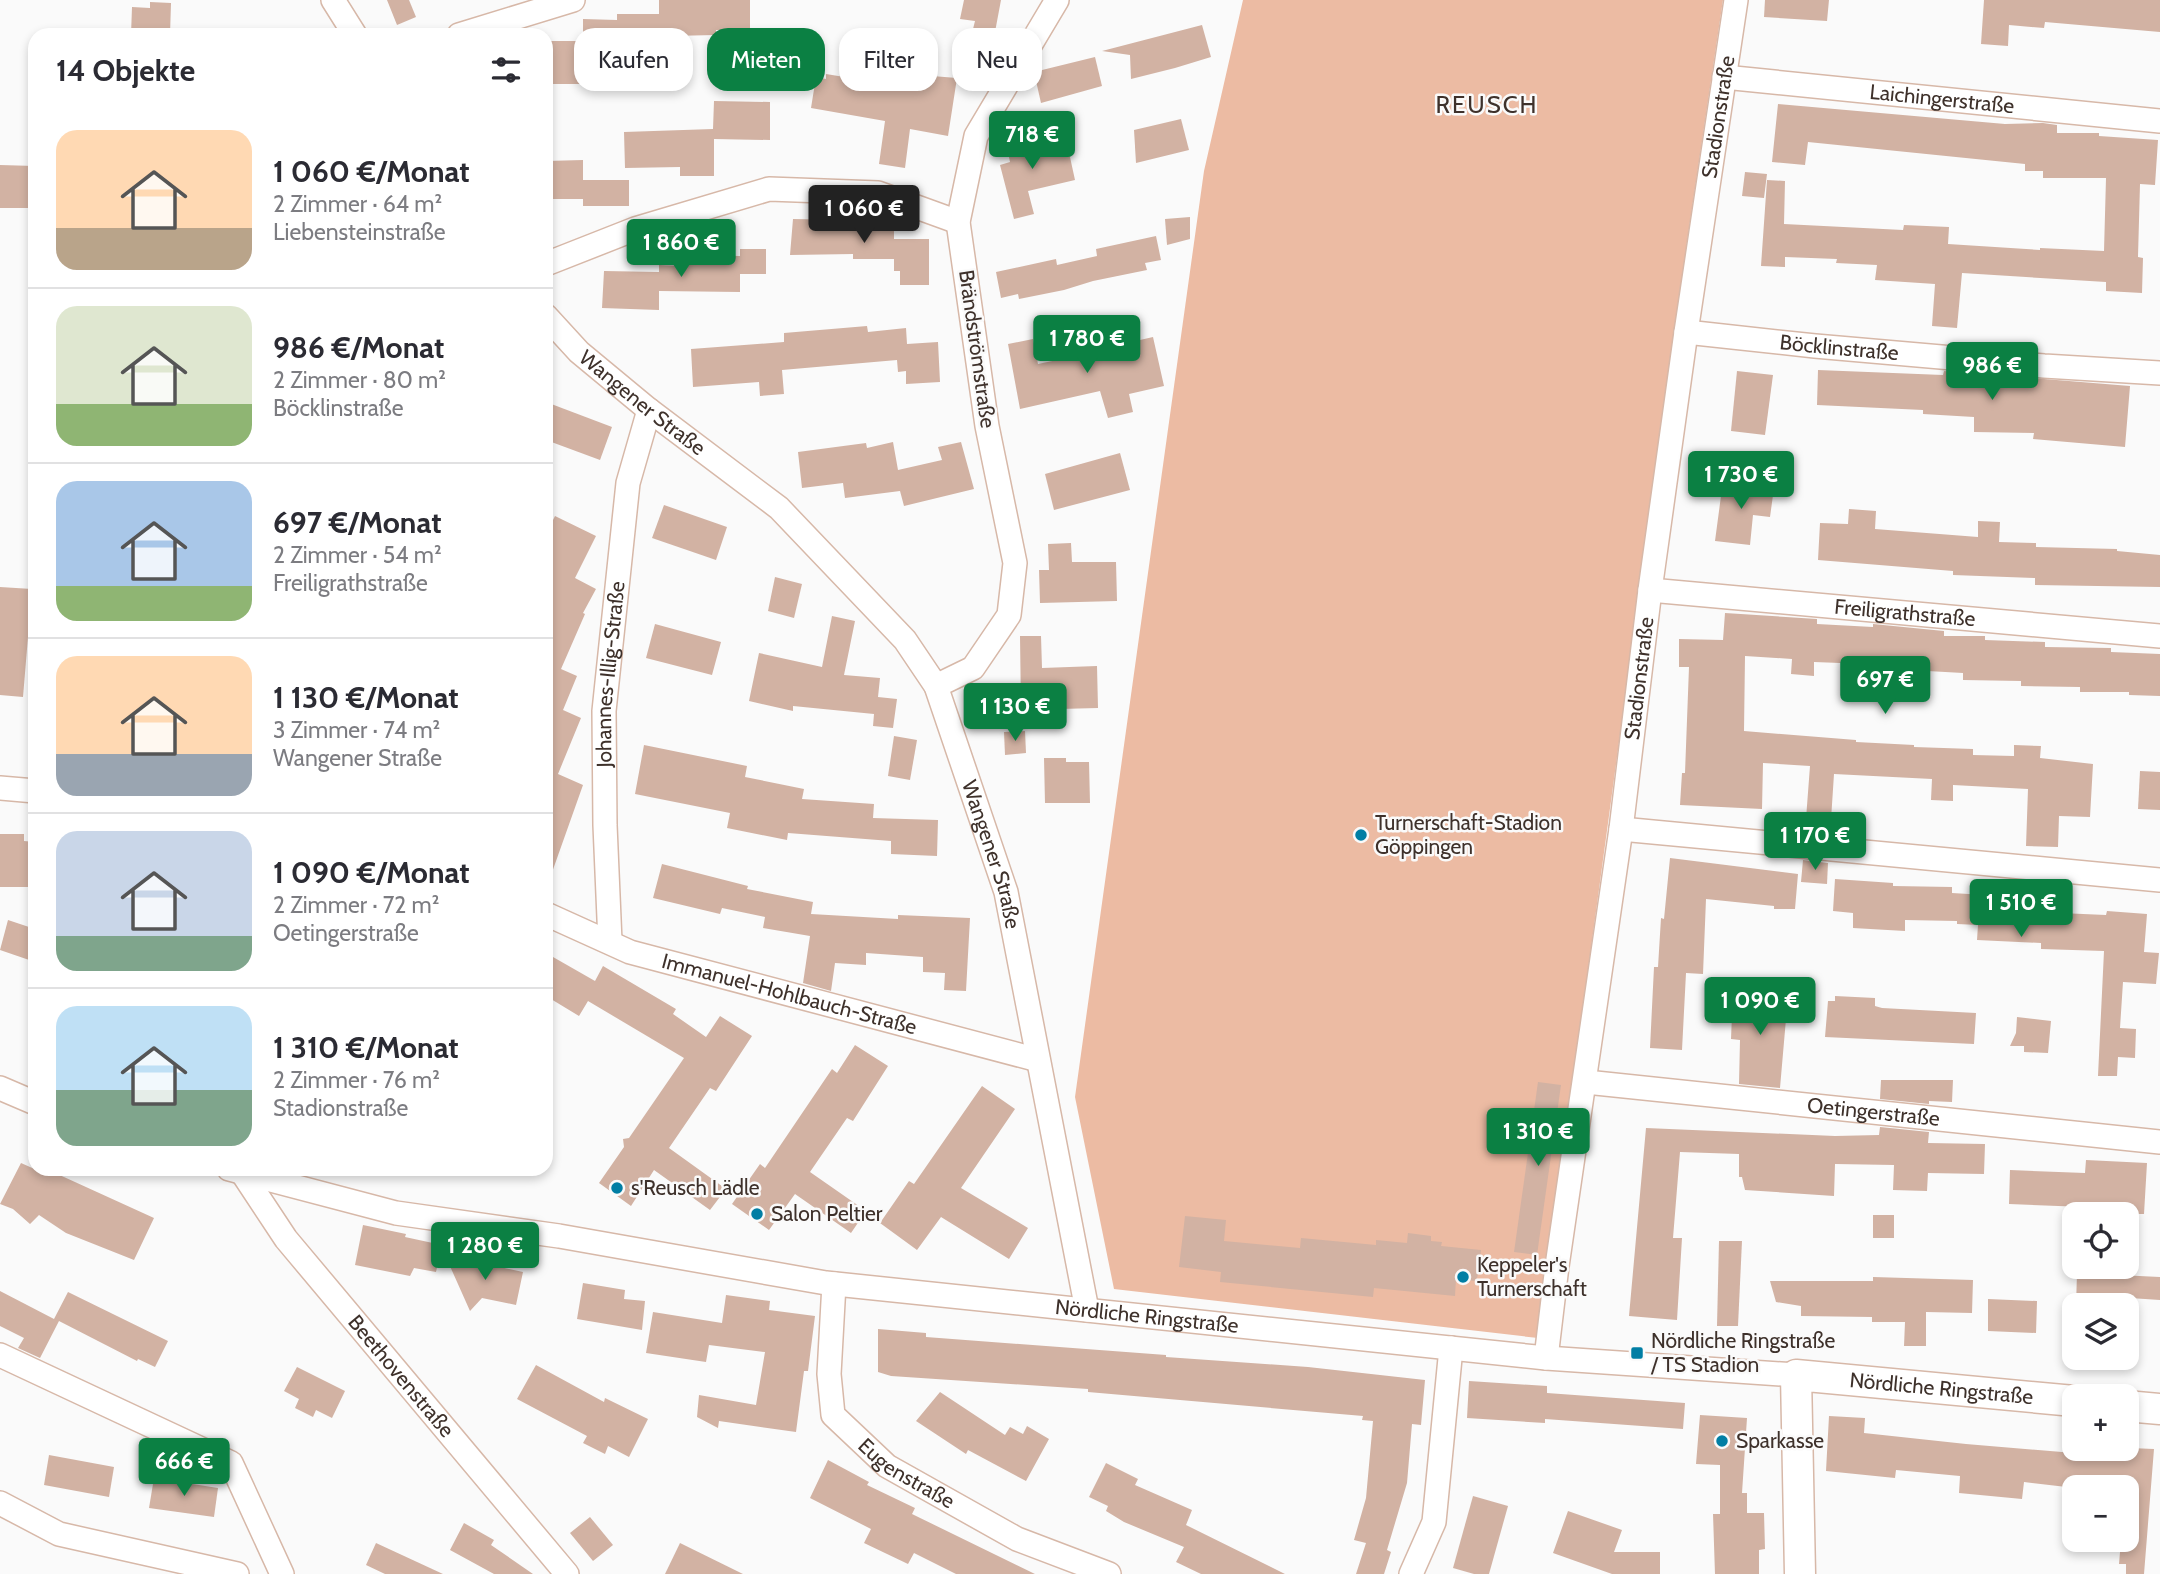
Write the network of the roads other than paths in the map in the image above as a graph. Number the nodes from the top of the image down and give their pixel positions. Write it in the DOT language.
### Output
graph roads {
  1 [pos="332,0"];
  2 [pos="573,0"];
  3 [pos="1057,0"];
  4 [pos="1736,0"];
  5 [pos="350,28"];
  6 [pos="482,28"];
  7 [pos="1724,77"];
  8 [pos="2160,121"];
  9 [pos="958,222"];
  10 [pos="553,261"];
  11 [pos="553,324"];
  12 [pos="1686,332"];
  13 [pos="2160,373"];
  14 [pos="649,410"];
  15 [pos="1650,590"];
  16 [pos="2160,636"];
  17 [pos="936,686"];
  18 [pos="0,788"];
  19 [pos="28,790"];
  20 [pos="1621,829"];
  21 [pos="2160,880"];
  22 [pos="553,918"];
  23 [pos="610,942"];
  24 [pos="1038,1060"];
  25 [pos="1586,1082"];
  26 [pos="0,1088"];
  27 [pos="28,1100"];
  28 [pos="2160,1142"];
  29 [pos="240,1176"];
  30 [pos="255,1176"];
  31 [pos="834,1284"];
  32 [pos="1087,1310"];
  33 [pos="1451,1348"];
  34 [pos="0,1355"];
  35 [pos="1546,1358"];
  36 [pos="1796,1375"];
  37 [pos="2062,1400"];
  38 [pos="2139,1407"];
  39 [pos="2160,1409"];
  40 [pos="0,1503"];
  41 [pos="237,1574"];
  42 [pos="282,1574"];
  43 [pos="567,1574"];
  44 [pos="1109,1574"];
  45 [pos="1411,1574"];
  46 [pos="1800,1574"];
  1 -- 5 [label="street"];
  2 -- 6 [label="street"];
  3 -- 9 [label="street, Brändströmstraße"];
  4 -- 7 [label="street, Stadionstraße"];
  7 -- 8 [label="street, Laichingerstraße"];
  7 -- 12 [label="street, Stadionstraße"];
  9 -- 10 [label="street"];
  9 -- 17 [label="street, Brändströmstraße"];
  11 -- 14 [label="street, Wangener Straße"];
  12 -- 13 [label="street, Böcklinstraße"];
  12 -- 15 [label="street, Stadionstraße"];
  14 -- 17 [label="street, Wangener Straße"];
  14 -- 23 [label="street, Johannes-Illig-Straße"];
  15 -- 16 [label="street, Freiligrathstraße"];
  15 -- 20 [label="street, Stadionstraße"];
  17 -- 24 [label="street, Wangener Straße"];
  18 -- 19 [label="street"];
  20 -- 21 [label="street"];
  20 -- 25 [label="street, Stadionstraße"];
  22 -- 23 [label="street, Immanuel-Hohlbauch-Straße"];
  23 -- 24 [label="street, Immanuel-Hohlbauch-Straße"];
  24 -- 32 [label="street, Wangener Straße"];
  25 -- 28 [label="street, Oetingerstraße"];
  25 -- 35 [label="street, Stadionstraße"];
  26 -- 27 [label="street"];
  29 -- 43 [label="street, Beethovenstraße"];
  30 -- 31 [label="street, Nördliche Ringstraße"];
  31 -- 32 [label="street, Nördliche Ringstraße"];
  31 -- 44 [label="street, Eugenstraße"];
  32 -- 33 [label="street, Nördliche Ringstraße"];
  33 -- 35 [label="street, Nördliche Ringstraße"];
  33 -- 45 [label="street"];
  34 -- 42 [label="street"];
  35 -- 36 [label="street, Nördliche Ringstraße"];
  36 -- 37 [label="street, Nördliche Ringstraße"];
  36 -- 46 [label="street"];
  38 -- 39 [label="street"];
  40 -- 41 [label="street"];
}
